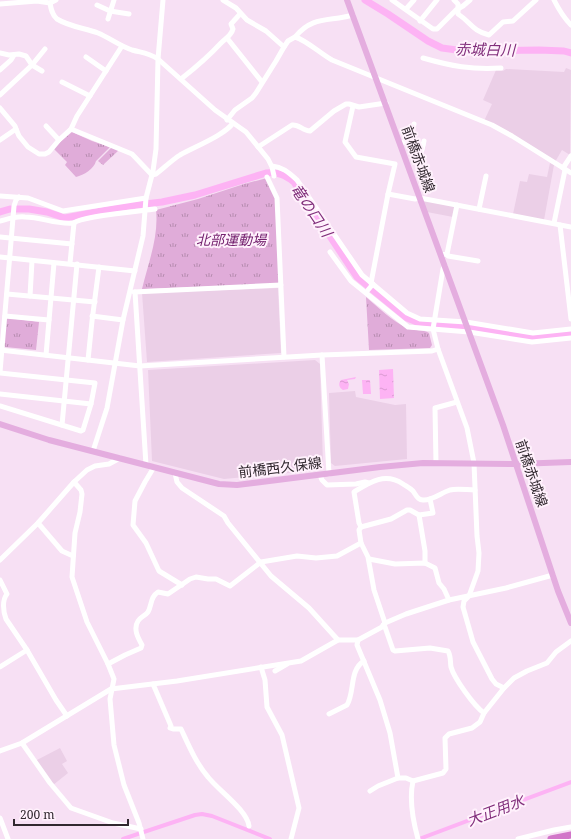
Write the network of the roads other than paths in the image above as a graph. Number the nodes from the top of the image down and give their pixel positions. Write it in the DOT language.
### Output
graph roads {
  1 [pos="56,0"];
  2 [pos="114,0"];
  3 [pos="163,0"];
  4 [pos="223,0"];
  5 [pos="392,0"];
  6 [pos="414,0"];
  7 [pos="437,0"];
  8 [pos="454,0"];
  9 [pos="470,0"];
  10 [pos="536,0"];
  11 [pos="554,0"];
  12 [pos="348,1"];
  13 [pos="50,3"];
  14 [pos="0,4"];
  15 [pos="97,6"];
  16 [pos="459,8"];
  17 [pos="406,9"];
  18 [pos="110,11"];
  19 [pos="129,14"];
  20 [pos="240,14"];
  21 [pos="353,15"];
  22 [pos="108,19"];
  23 [pos="420,21"];
  24 [pos="571,25"];
  25 [pos="295,37"];
  26 [pos="227,38"];
  27 [pos="122,46"];
  28 [pos="284,47"];
  29 [pos="45,49"];
  30 [pos="0,53"];
  31 [pos="14,55"];
  32 [pos="86,57"];
  33 [pos="423,58"];
  34 [pos="158,59"];
  35 [pos="32,65"];
  36 [pos="501,68"];
  37 [pos="0,70"];
  38 [pos="42,71"];
  39 [pos="106,71"];
  40 [pos="377,78"];
  41 [pos="181,79"];
  42 [pos="62,82"];
  43 [pos="262,82"];
  44 [pos="0,95"];
  45 [pos="90,96"];
  46 [pos="386,103"];
  47 [pos="353,106"];
  48 [pos="0,108"];
  49 [pos="227,120"];
  50 [pos="233,123"];
  51 [pos="414,124"];
  52 [pos="46,126"];
  53 [pos="16,129"];
  54 [pos="71,129"];
  55 [pos="1,138"];
  56 [pos="58,140"];
  57 [pos="400,143"];
  58 [pos="410,143"];
  59 [pos="423,146"];
  60 [pos="258,147"];
  61 [pos="571,156"];
  62 [pos="272,167"];
  63 [pos="564,169"];
  64 [pos="571,174"];
  65 [pos="152,175"];
  66 [pos="274,175"];
  67 [pos="486,176"];
  68 [pos="267,177"];
  69 [pos="388,194"];
  70 [pos="0,196"];
  71 [pos="19,198"];
  72 [pos="420,198"];
  73 [pos="146,199"];
  74 [pos="457,205"];
  75 [pos="479,209"];
  76 [pos="148,210"];
  77 [pos="14,216"];
  78 [pos="0,221"];
  79 [pos="74,223"];
  80 [pos="554,223"];
  81 [pos="560,225"];
  82 [pos="571,227"];
  83 [pos="0,237"];
  84 [pos="12,238"];
  85 [pos="72,244"];
  86 [pos="330,252"];
  87 [pos="444,254"];
  88 [pos="0,257"];
  89 [pos="11,258"];
  90 [pos="32,260"];
  91 [pos="478,261"];
  92 [pos="54,263"];
  93 [pos="70,263"];
  94 [pos="77,264"];
  95 [pos="445,266"];
  96 [pos="99,267"];
  97 [pos="135,271"];
  98 [pos="372,284"];
  99 [pos="281,285"];
  100 [pos="368,290"];
  101 [pos="133,292"];
  102 [pos="7,294"];
  103 [pos="570,294"];
  104 [pos="30,296"];
  105 [pos="51,298"];
  106 [pos="73,300"];
  107 [pos="95,302"];
  108 [pos="5,316"];
  109 [pos="92,316"];
  110 [pos="571,319"];
  111 [pos="50,320"];
  112 [pos="123,320"];
  113 [pos="434,320"];
  114 [pos="466,323"];
  115 [pos="433,329"];
  116 [pos="571,329"];
  117 [pos="469,331"];
  118 [pos="571,338"];
  119 [pos="438,348"];
  120 [pos="1,350"];
  121 [pos="46,355"];
  122 [pos="322,355"];
  123 [pos="284,357"];
  124 [pos="68,358"];
  125 [pos="88,360"];
  126 [pos="116,363"];
  127 [pos="140,366"];
  128 [pos="0,372"];
  129 [pos="66,380"];
  130 [pos="0,394"];
  131 [pos="64,401"];
  132 [pos="457,402"];
  133 [pos="91,404"];
  134 [pos="0,406"];
  135 [pos="0,424"];
  136 [pos="62,425"];
  137 [pos="93,451"];
  138 [pos="121,458"];
  139 [pos="571,462"];
  140 [pos="436,463"];
  141 [pos="474,463"];
  142 [pos="516,464"];
  143 [pos="146,465"];
  144 [pos="154,467"];
  145 [pos="175,473"];
  146 [pos="329,474"];
  147 [pos="320,475"];
  148 [pos="74,482"];
  149 [pos="369,483"];
  150 [pos="475,490"];
  151 [pos="430,499"];
  152 [pos="419,514"];
  153 [pos="38,523"];
  154 [pos="361,527"];
  155 [pos="361,543"];
  156 [pos="73,556"];
  157 [pos="369,559"];
  158 [pos="0,560"];
  159 [pos="261,562"];
  160 [pos="425,563"];
  161 [pos="553,575"];
  162 [pos="0,580"];
  163 [pos="182,585"];
  164 [pos="469,596"];
  165 [pos="449,600"];
  166 [pos="571,623"];
  167 [pos="384,624"];
  168 [pos="338,640"];
  169 [pos="358,640"];
  170 [pos="571,641"];
  171 [pos="26,650"];
  172 [pos="364,661"];
  173 [pos="290,663"];
  174 [pos="108,664"];
  175 [pos="0,666"];
  176 [pos="261,667"];
  177 [pos="275,671"];
  178 [pos="153,684"];
  179 [pos="504,688"];
  180 [pos="111,689"];
  181 [pos="484,713"];
  182 [pos="330,714"];
  183 [pos="67,716"];
  184 [pos="22,743"];
  185 [pos="0,751"];
  186 [pos="398,778"];
  187 [pos="413,781"];
  188 [pos="370,791"];
  189 [pos="0,818"];
  190 [pos="250,826"];
  191 [pos="571,828"];
  192 [pos="142,834"];
  193 [pos="571,835"];
  194 [pos="417,838"];
  195 [pos="8,839"];
  196 [pos="291,839"];
  197 [pos="518,839"];
  198 [pos="551,839"];
  1 -- 13 [label="street"];
  2 -- 18 [label="street"];
  3 -- 34 [label="street"];
  4 -- 20 [label="street"];
  5 -- 17 [label="street"];
  6 -- 17 [label="street"];
  7 -- 23 [label="street"];
  8 -- 16 [label="street"];
  9 -- 16 [label="street"];
  10 -- 16 [label="street"];
  11 -- 24 [label="street"];
  12 -- 21 [label="main road, 前橋赤城線"];
  13 -- 14 [label="street"];
  13 -- 27 [label="street"];
  15 -- 18 [label="street"];
  16 -- 23 [label="street"];
  17 -- 23 [label="street"];
  18 -- 19 [label="street"];
  18 -- 22 [label="street"];
  20 -- 26 [label="street"];
  20 -- 28 [label="street"];
  21 -- 25 [label="street"];
  21 -- 40 [label="main road, 前橋赤城線"];
  25 -- 28 [label="street"];
  25 -- 40 [label="street"];
  26 -- 41 [label="street"];
  26 -- 43 [label="street"];
  27 -- 34 [label="street"];
  27 -- 39 [label="street"];
  28 -- 43 [label="street"];
  29 -- 35 [label="street"];
  30 -- 31 [label="street"];
  31 -- 35 [label="street"];
  31 -- 37 [label="street"];
  32 -- 39 [label="street"];
  33 -- 36 [label="street"];
  34 -- 41 [label="street"];
  34 -- 65 [label="street"];
  35 -- 38 [label="street"];
  35 -- 44 [label="street"];
  39 -- 45 [label="street"];
  40 -- 46 [label="main road, 前橋赤城線"];
  40 -- 63 [label="street"];
  41 -- 49 [label="street"];
  42 -- 45 [label="street"];
  43 -- 49 [label="street"];
  45 -- 54 [label="street"];
  46 -- 47 [label="street"];
  46 -- 57 [label="main road, 前橋赤城線"];
  47 -- 60 [label="street"];
  47 -- 69 [label="street"];
  48 -- 53 [label="street"];
  49 -- 50 [label="street"];
  50 -- 60 [label="street"];
  50 -- 65 [label="street"];
  51 -- 58 [label="street"];
  52 -- 56 [label="street"];
  53 -- 55 [label="street"];
  53 -- 56 [label="street"];
  54 -- 56 [label="street"];
  54 -- 65 [label="street"];
  57 -- 58 [label="street"];
  57 -- 72 [label="main road, 前橋赤城線"];
  58 -- 59 [label="street"];
  60 -- 62 [label="street"];
  61 -- 63 [label="street"];
  62 -- 66 [label="street"];
  62 -- 98 [label="street"];
  63 -- 64 [label="street"];
  63 -- 80 [label="street"];
  65 -- 73 [label="street"];
  67 -- 75 [label="street"];
  68 -- 99 [label="street"];
  69 -- 72 [label="street"];
  69 -- 98 [label="street"];
  70 -- 71 [label="street"];
  71 -- 73 [label="street"];
  71 -- 77 [label="street"];
  72 -- 74 [label="street"];
  72 -- 87 [label="main road, 前橋赤城線"];
  73 -- 76 [label="street"];
  74 -- 75 [label="street"];
  74 -- 87 [label="street"];
  75 -- 80 [label="street"];
  76 -- 79 [label="street"];
  76 -- 97 [label="street"];
  77 -- 78 [label="street"];
  77 -- 79 [label="street"];
  77 -- 84 [label="street"];
  79 -- 85 [label="street"];
  80 -- 81 [label="street"];
  81 -- 82 [label="street"];
  81 -- 103 [label="street"];
  83 -- 84 [label="street"];
  84 -- 85 [label="street"];
  84 -- 89 [label="street"];
  85 -- 93 [label="street"];
  86 -- 115 [label="street"];
  87 -- 91 [label="street"];
  87 -- 95 [label="main road, 前橋赤城線"];
  88 -- 89 [label="street"];
  89 -- 90 [label="street"];
  89 -- 102 [label="street"];
  90 -- 92 [label="street"];
  90 -- 104 [label="street"];
  92 -- 93 [label="street"];
  92 -- 105 [label="street"];
  93 -- 94 [label="street"];
  94 -- 96 [label="street"];
  94 -- 106 [label="street"];
  95 -- 113 [label="street"];
  95 -- 114 [label="main road, 前橋赤城線"];
  96 -- 97 [label="street"];
  96 -- 107 [label="street"];
  97 -- 101 [label="street"];
  98 -- 100 [label="street"];
  98 -- 113 [label="street"];
  99 -- 101 [label="street"];
  99 -- 123 [label="street"];
  101 -- 112 [label="street"];
  101 -- 127 [label="street"];
  102 -- 104 [label="street"];
  102 -- 108 [label="street"];
  103 -- 110 [label="street"];
  104 -- 105 [label="street"];
  105 -- 106 [label="street"];
  105 -- 111 [label="street"];
  106 -- 107 [label="street"];
  106 -- 124 [label="street"];
  107 -- 109 [label="street"];
  108 -- 111 [label="street"];
  108 -- 120 [label="street"];
  109 -- 112 [label="street"];
  109 -- 125 [label="street"];
  111 -- 121 [label="street"];
  112 -- 126 [label="street"];
  113 -- 114 [label="street"];
  113 -- 115 [label="street"];
  114 -- 116 [label="street"];
  114 -- 117 [label="main road, 前橋赤城線"];
  115 -- 117 [label="street"];
  115 -- 119 [label="street"];
  117 -- 118 [label="street"];
  117 -- 142 [label="main road, 前橋赤城線"];
  119 -- 122 [label="street"];
  119 -- 132 [label="street"];
  120 -- 121 [label="street"];
  120 -- 128 [label="street"];
  121 -- 124 [label="street"];
  122 -- 123 [label="street"];
  122 -- 146 [label="street"];
  123 -- 127 [label="street"];
  124 -- 125 [label="street"];
  124 -- 129 [label="street"];
  125 -- 126 [label="street"];
  126 -- 127 [label="street"];
  126 -- 137 [label="street"];
  127 -- 143 [label="street"];
  128 -- 129 [label="street"];
  129 -- 131 [label="street"];
  129 -- 133 [label="street"];
  130 -- 131 [label="street"];
  131 -- 133 [label="street"];
  131 -- 136 [label="street"];
  132 -- 140 [label="street"];
  132 -- 141 [label="street"];
  133 -- 136 [label="street"];
  134 -- 136 [label="street"];
  135 -- 137 [label="main road, 前橋西久保線"];
  137 -- 138 [label="main road, 前橋西久保線"];
  138 -- 143 [label="main road, 前橋西久保線"];
  138 -- 148 [label="street"];
  139 -- 142 [label="main road, 前橋西久保線"];
  140 -- 141 [label="main road, 前橋西久保線"];
  140 -- 146 [label="main road, 前橋西久保線"];
  141 -- 142 [label="main road, 前橋西久保線"];
  141 -- 150 [label="street"];
  142 -- 161 [label="main road, 前橋赤城線"];
  143 -- 144 [label="main road, 前橋西久保線"];
  144 -- 145 [label="main road, 前橋西久保線"];
  144 -- 163 [label="street"];
  145 -- 147 [label="main road, 前橋西久保線"];
  145 -- 159 [label="street"];
  146 -- 147 [label="main road, 前橋西久保線"];
  147 -- 149 [label="street"];
  148 -- 153 [label="street"];
  148 -- 156 [label="street"];
  149 -- 151 [label="street"];
  149 -- 154 [label="street"];
  150 -- 151 [label="street"];
  150 -- 164 [label="street"];
  151 -- 152 [label="street"];
  152 -- 154 [label="street"];
  152 -- 160 [label="street"];
  153 -- 156 [label="street"];
  153 -- 158 [label="street"];
  154 -- 155 [label="street"];
  155 -- 157 [label="street"];
  155 -- 159 [label="street"];
  156 -- 174 [label="street"];
  157 -- 160 [label="street"];
  157 -- 167 [label="street"];
  159 -- 163 [label="street"];
  159 -- 168 [label="street"];
  160 -- 165 [label="street"];
  161 -- 164 [label="street"];
  161 -- 166 [label="main road, 前橋赤城線"];
  162 -- 171 [label="street"];
  163 -- 174 [label="street"];
  164 -- 165 [label="street"];
  164 -- 179 [label="street"];
  165 -- 167 [label="street"];
  167 -- 169 [label="street"];
  167 -- 181 [label="street"];
  168 -- 169 [label="street"];
  168 -- 173 [label="street"];
  169 -- 172 [label="street"];
  170 -- 179 [label="street"];
  171 -- 175 [label="street"];
  171 -- 183 [label="street"];
  172 -- 182 [label="street"];
  172 -- 186 [label="street"];
  173 -- 176 [label="street"];
  173 -- 177 [label="street"];
  174 -- 180 [label="street"];
  176 -- 178 [label="street"];
  176 -- 196 [label="street"];
  178 -- 180 [label="street"];
  178 -- 190 [label="street"];
  179 -- 181 [label="street"];
  180 -- 183 [label="street"];
  180 -- 192 [label="street"];
  181 -- 187 [label="street"];
  183 -- 184 [label="street"];
  184 -- 185 [label="street"];
  184 -- 192 [label="street"];
  186 -- 187 [label="street"];
  186 -- 188 [label="street"];
  187 -- 194 [label="street"];
  189 -- 195 [label="street"];
  191 -- 197 [label="street"];
  193 -- 198 [label="highway"];
}
